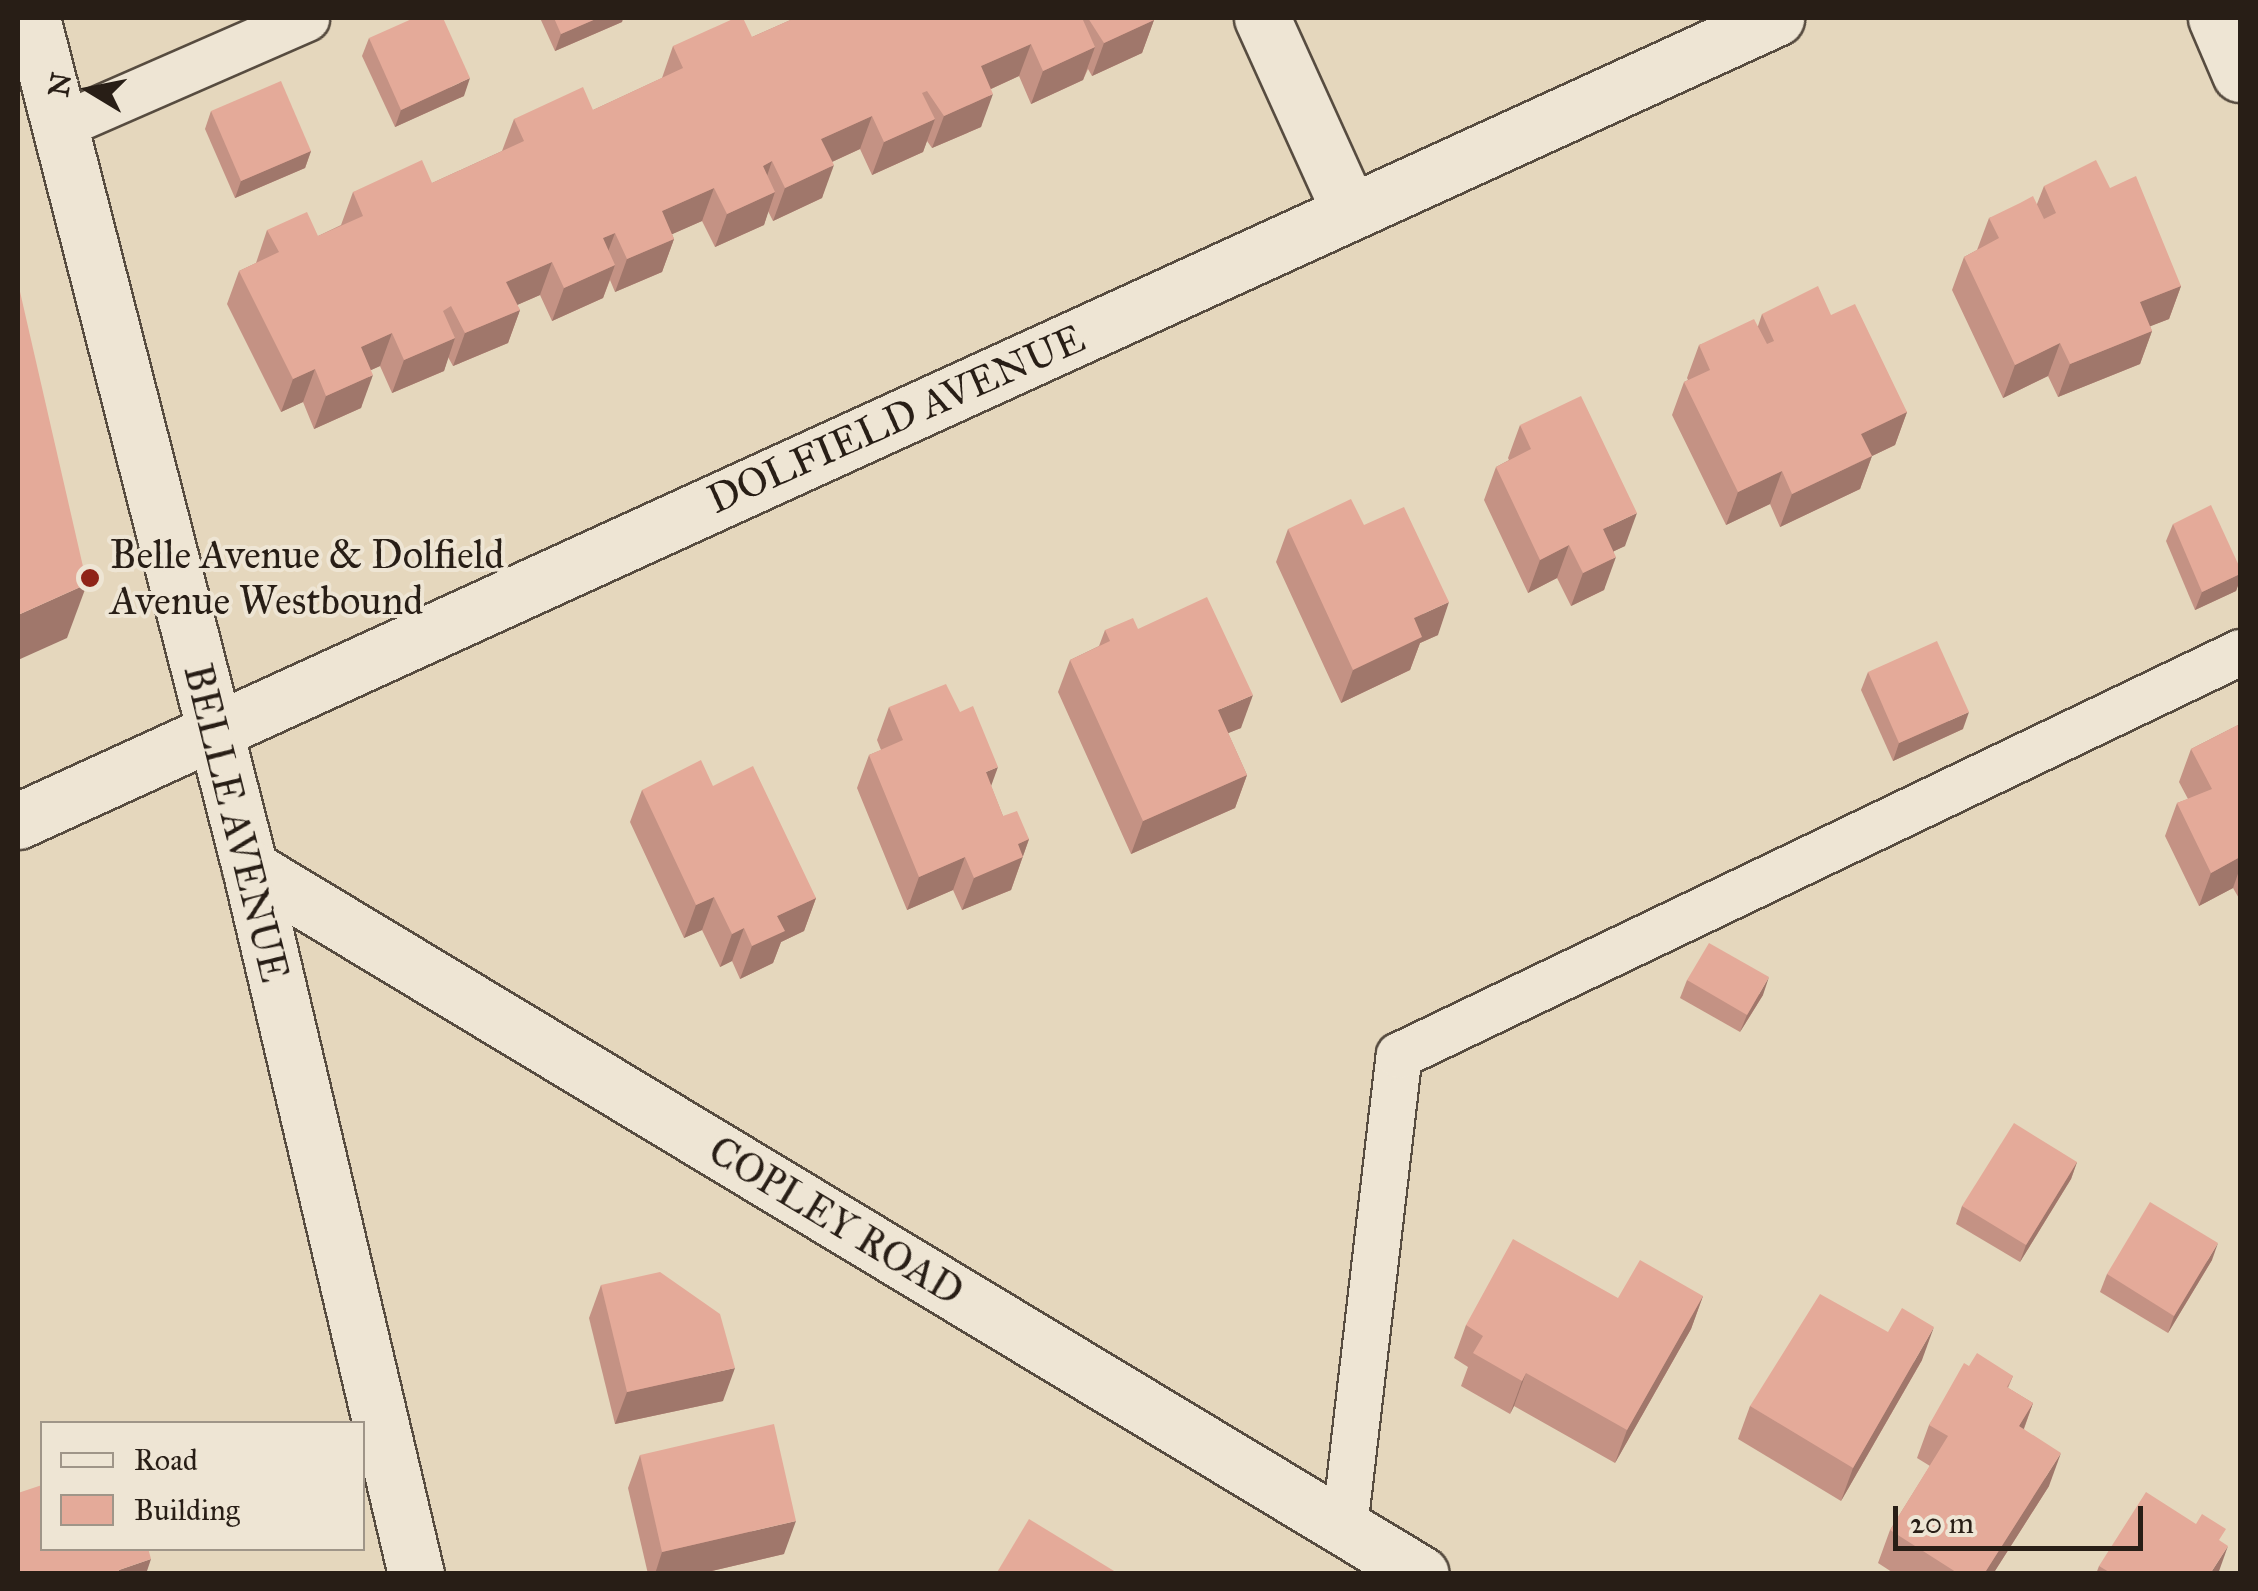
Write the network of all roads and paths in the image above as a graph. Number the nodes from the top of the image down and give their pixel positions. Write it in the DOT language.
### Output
graph roads {
  1 [pos="32,18"];
  2 [pos="306,18"];
  3 [pos="1262,18"];
  4 [pos="1776,18"];
  5 [pos="2216,18"];
  6 [pos="2240,74"];
  7 [pos="57,126"];
  8 [pos="1350,212"];
  9 [pos="2240,652"];
  10 [pos="213,729"];
  11 [pos="18,821"];
  12 [pos="250,868"];
  13 [pos="1344,1527"];
  14 [pos="416,1574"];
  15 [pos="1421,1574"];
  1 -- 7 [label="street, BELLE AVENUE"];
  2 -- 7 [label="lane"];
  3 -- 8 [label="street"];
  4 -- 8 [label="street, DOLFIELD AVENUE"];
  5 -- 6 [label="street"];
  7 -- 10 [label="street, BELLE AVENUE"];
  8 -- 10 [label="street, DOLFIELD AVENUE"];
  9 -- 13 [label="lane"];
  10 -- 11 [label="street, DOLFIELD AVENUE"];
  10 -- 12 [label="street, BELLE AVENUE"];
  12 -- 13 [label="street, COPLEY ROAD"];
  12 -- 14 [label="street, BELLE AVENUE"];
  13 -- 15 [label="street, COPLEY ROAD"];
}
